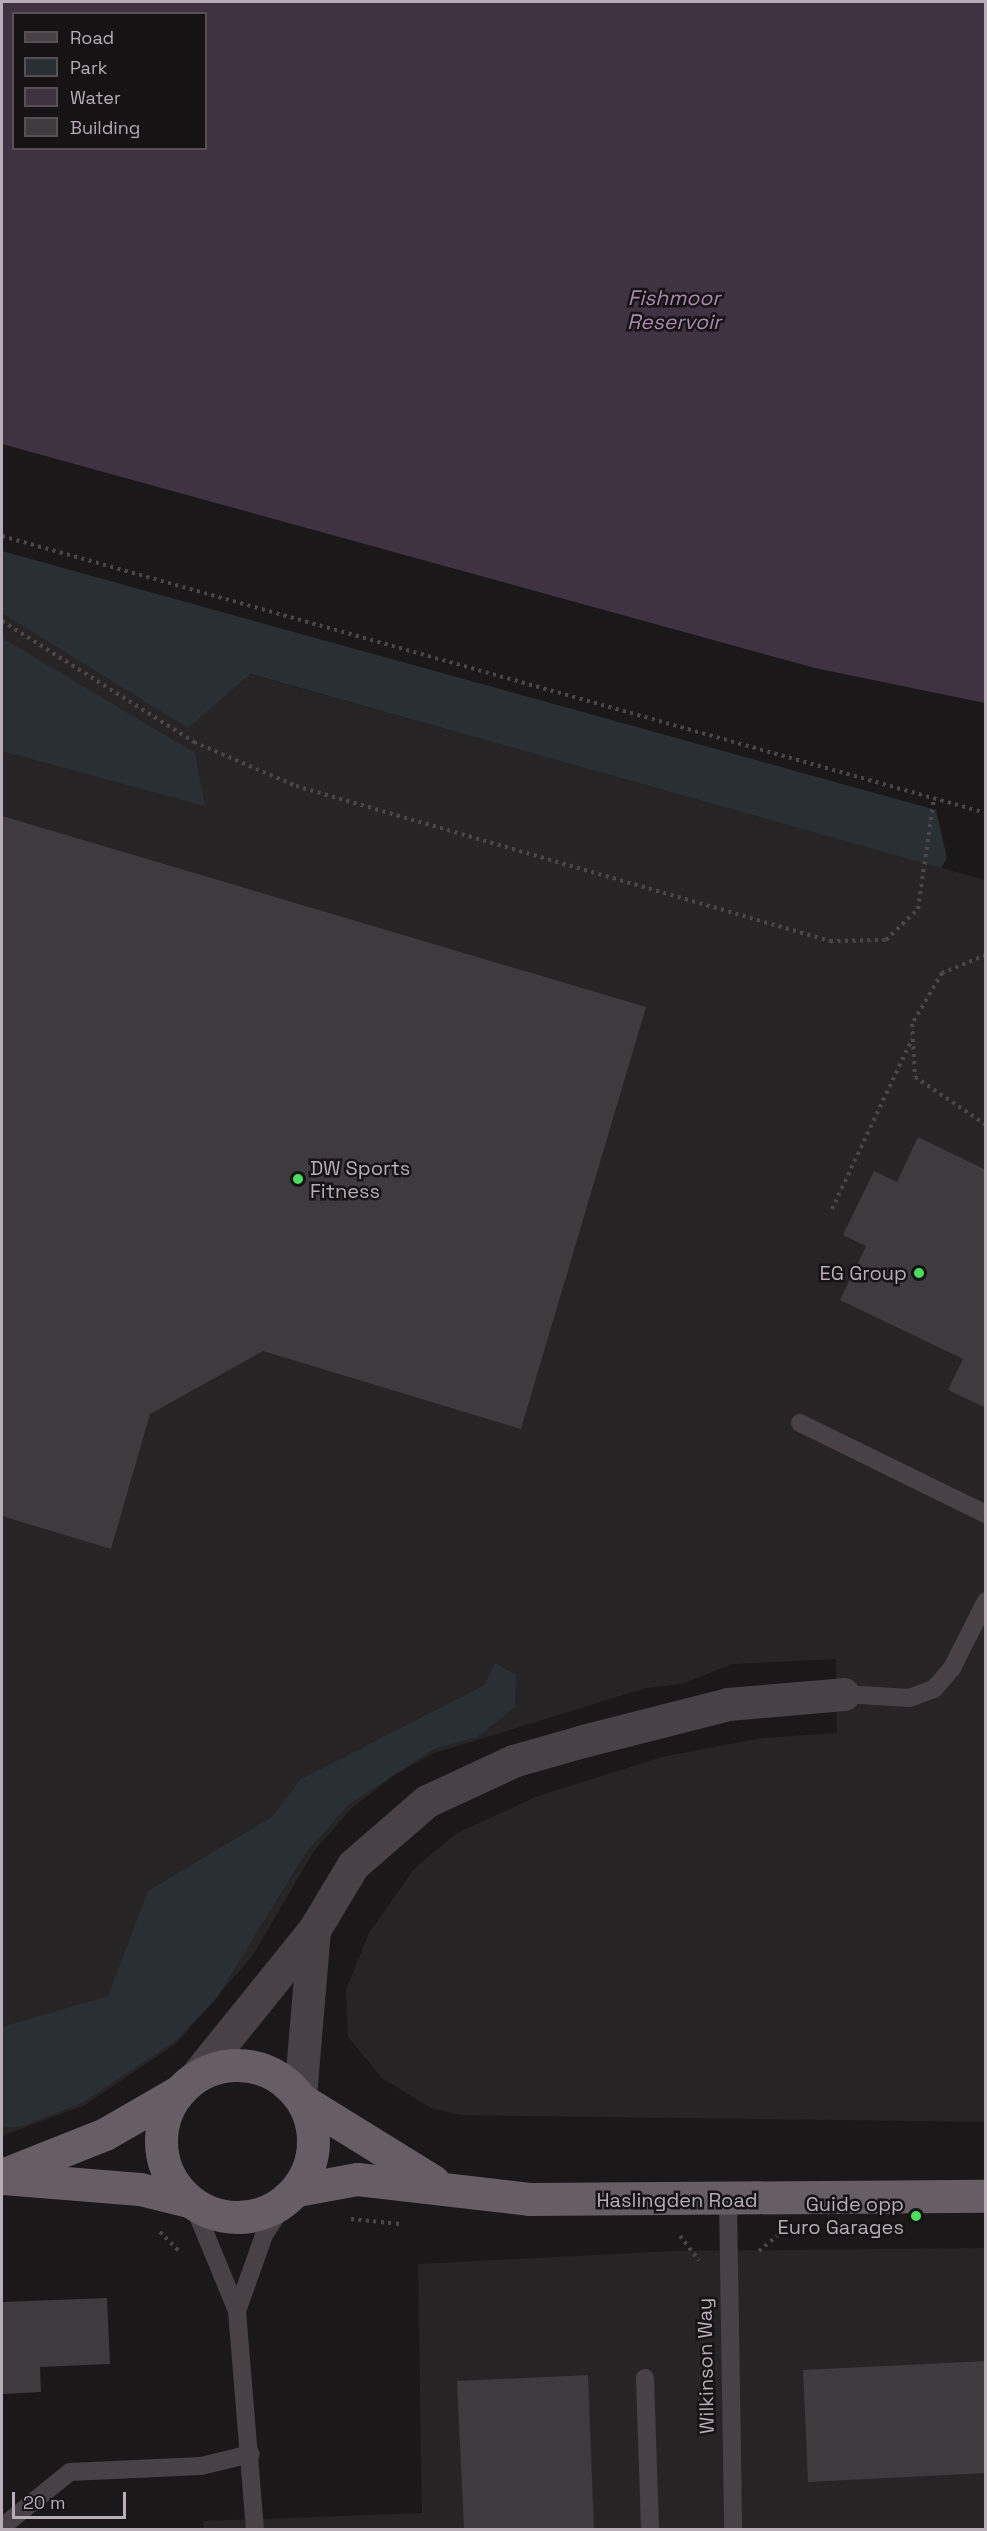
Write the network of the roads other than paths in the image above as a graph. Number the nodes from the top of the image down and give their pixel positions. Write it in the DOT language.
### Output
graph roads {
  1 [pos="801,1424"];
  2 [pos="986,1514"];
  3 [pos="986,1601"];
  4 [pos="844,1694"];
  5 [pos="314,1930"];
  6 [pos="187,2084"];
  7 [pos="301,2098"];
  8 [pos="2,2176"];
  9 [pos="442,2187"];
  10 [pos="292,2195"];
  11 [pos="986,2196"];
  12 [pos="728,2201"];
  13 [pos="191,2203"];
  14 [pos="237,2312"];
  15 [pos="645,2378"];
  16 [pos="251,2454"];
  17 [pos="2,2527"];
  18 [pos="255,2529"];
  19 [pos="650,2529"];
  20 [pos="733,2529"];
  1 -- 2 [label="lane"];
  3 -- 4 [label="lane"];
  4 -- 5 [label="street"];
  5 -- 6 [label="street"];
  5 -- 7 [label="street"];
  6 -- 7 [label="highway"];
  6 -- 8 [label="highway"];
  6 -- 13 [label="highway"];
  7 -- 9 [label="highway, Haslingden Road"];
  7 -- 10 [label="highway"];
  8 -- 13 [label="highway"];
  9 -- 10 [label="highway, Haslingden Road"];
  9 -- 12 [label="highway, Haslingden Road"];
  10 -- 13 [label="highway"];
  10 -- 14 [label="lane"];
  11 -- 12 [label="highway, Haslingden Road"];
  12 -- 20 [label="lane, Wilkinson Way"];
  13 -- 14 [label="lane"];
  14 -- 16 [label="lane"];
  15 -- 19 [label="lane"];
  16 -- 17 [label="lane"];
  16 -- 18 [label="lane"];
}
